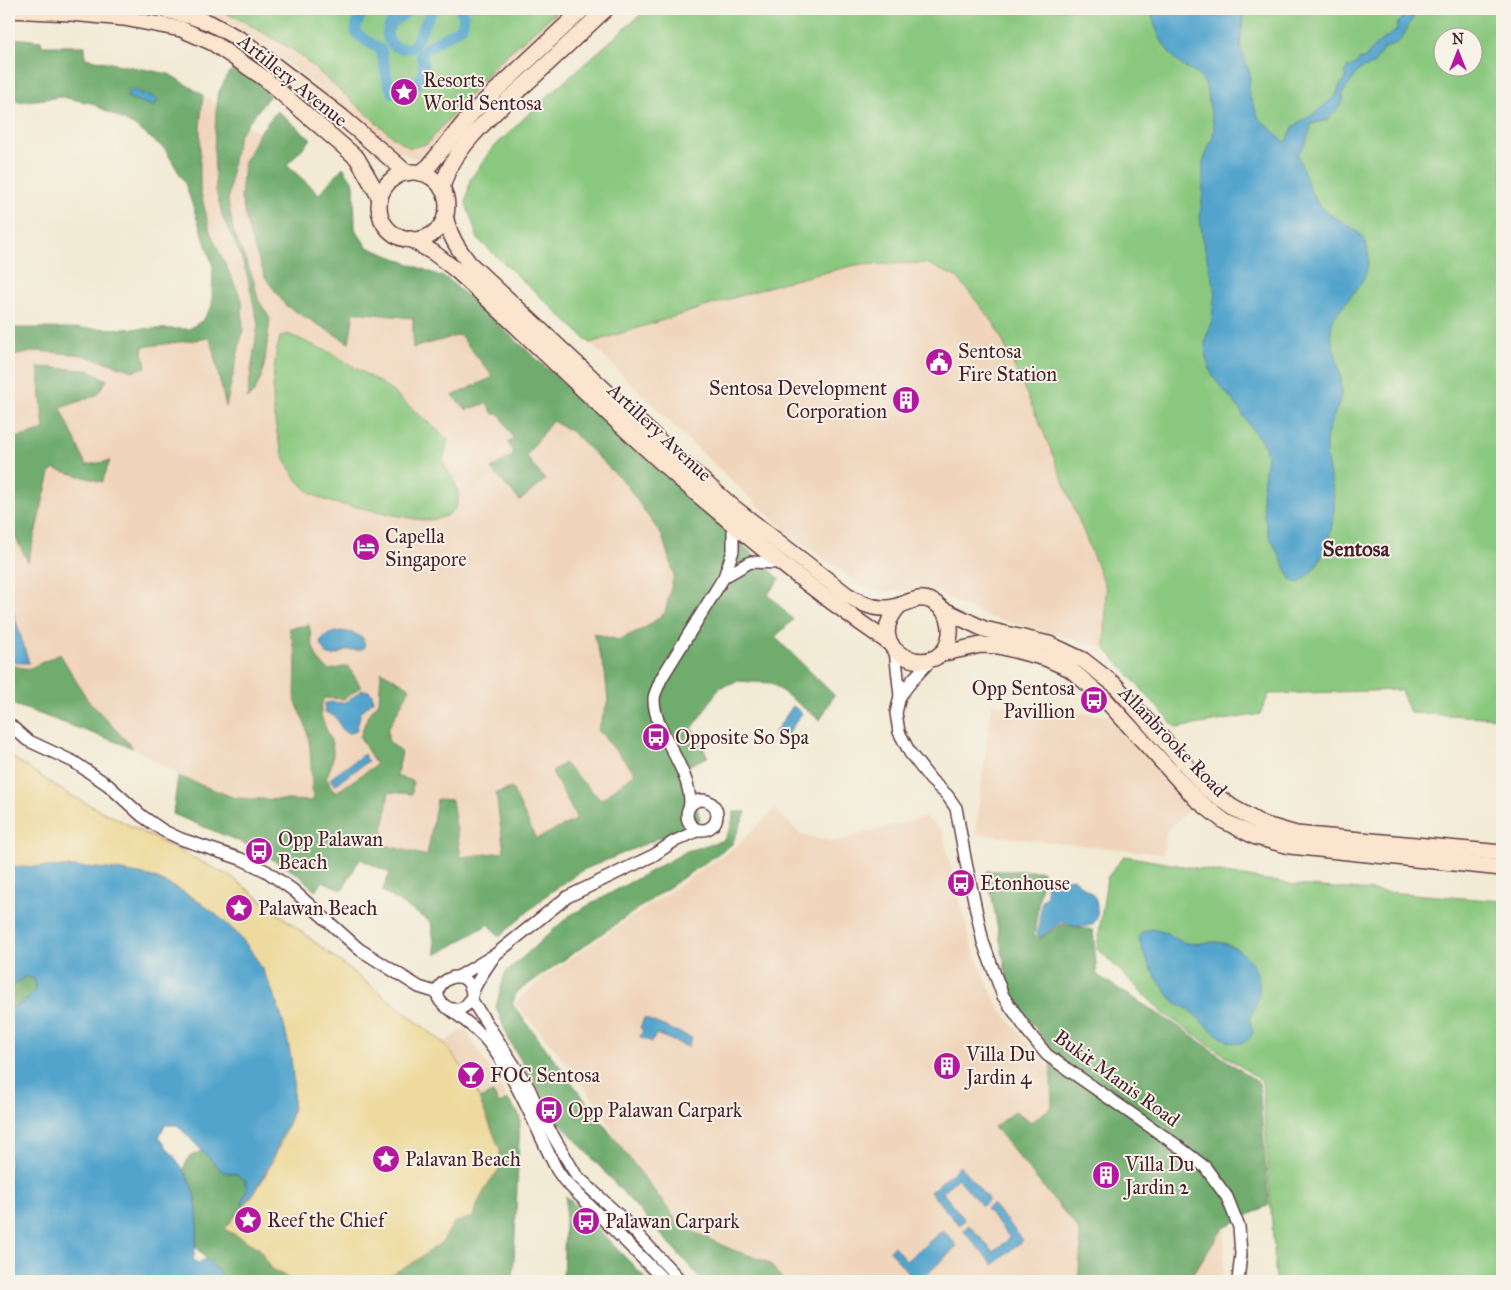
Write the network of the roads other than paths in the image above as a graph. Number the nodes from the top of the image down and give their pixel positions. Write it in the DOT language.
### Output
graph roads {
  1 [pos="160,9"];
  2 [pos="583,9"];
  3 [pos="606,9"];
  4 [pos="9,10"];
  5 [pos="413,173"];
  6 [pos="442,189"];
  7 [pos="380,198"];
  8 [pos="445,216"];
  9 [pos="410,239"];
  10 [pos="733,524"];
  11 [pos="783,563"];
  12 [pos="724,577"];
  13 [pos="899,606"];
  14 [pos="944,610"];
  15 [pos="893,647"];
  16 [pos="937,656"];
  17 [pos="900,696"];
  18 [pos="9,724"];
  19 [pos="689,785"];
  20 [pos="704,800"];
  21 [pos="690,805"];
  22 [pos="687,818"];
  23 [pos="699,830"];
  24 [pos="673,842"];
  25 [pos="1502,853"];
  26 [pos="1502,868"];
  27 [pos="496,954"];
  28 [pos="458,977"];
  29 [pos="438,992"];
  30 [pos="471,996"];
  31 [pos="450,1009"];
  32 [pos="532,1096"];
  33 [pos="531,1118"];
  34 [pos="665,1281"];
  35 [pos="681,1281"];
  36 [pos="1238,1281"];
  1 -- 5 [label="street, Artillery Avenue"];
  2 -- 5 [label="street"];
  3 -- 6 [label="street"];
  4 -- 7 [label="street, Artillery Avenue"];
  5 -- 6 [label="street"];
  5 -- 7 [label="street"];
  6 -- 8 [label="street"];
  7 -- 9 [label="street"];
  8 -- 9 [label="street"];
  8 -- 13 [label="street, Artillery Avenue"];
  9 -- 10 [label="street, Artillery Avenue"];
  10 -- 11 [label="street, Artillery Avenue"];
  10 -- 12 [label="street"];
  11 -- 12 [label="street"];
  11 -- 15 [label="street, Artillery Avenue"];
  12 -- 19 [label="street"];
  13 -- 14 [label="street, Artillery Avenue"];
  13 -- 15 [label="street"];
  14 -- 16 [label="street"];
  14 -- 25 [label="street, Allanbrooke Road"];
  15 -- 16 [label="street, Artillery Avenue"];
  15 -- 17 [label="street"];
  16 -- 17 [label="street"];
  16 -- 26 [label="street, Allanbrooke Road"];
  17 -- 36 [label="street, Bukit Manis Road"];
  18 -- 29 [label="street"];
  19 -- 20 [label="street"];
  19 -- 21 [label="street"];
  20 -- 21 [label="street"];
  20 -- 23 [label="street"];
  21 -- 22 [label="street"];
  22 -- 23 [label="street"];
  22 -- 24 [label="street"];
  23 -- 24 [label="street"];
  24 -- 27 [label="street"];
  27 -- 28 [label="street"];
  27 -- 30 [label="street"];
  28 -- 29 [label="street"];
  28 -- 30 [label="street"];
  29 -- 31 [label="street"];
  30 -- 31 [label="street"];
  30 -- 32 [label="street"];
  31 -- 33 [label="street"];
  32 -- 33 [label="street"];
  32 -- 35 [label="street"];
  33 -- 34 [label="street"];
}
